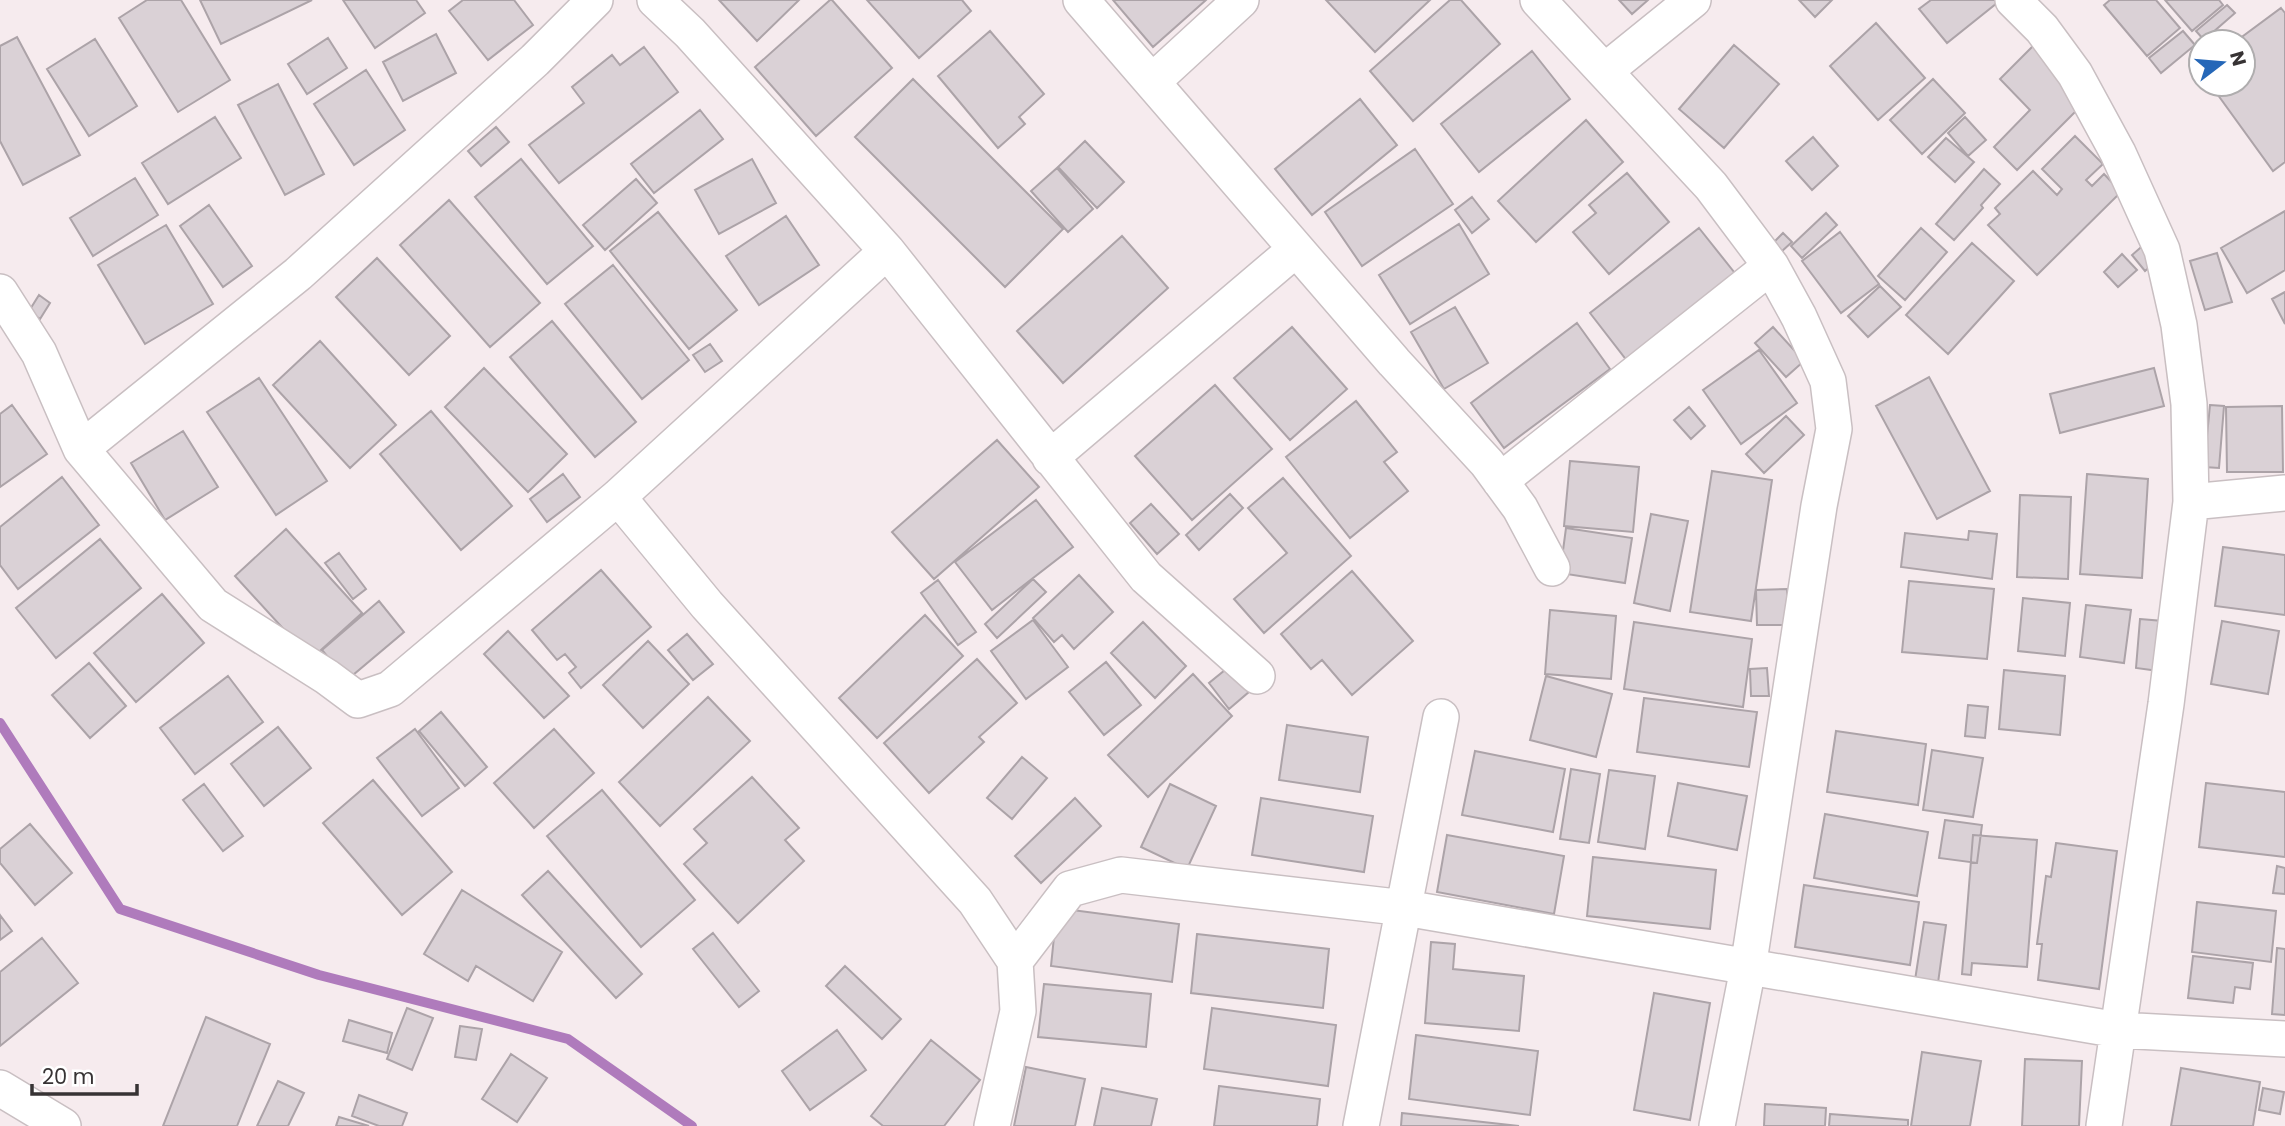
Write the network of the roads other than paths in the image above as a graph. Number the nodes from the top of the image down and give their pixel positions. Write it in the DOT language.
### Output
graph roads {
  1 [pos="595,0"];
  2 [pos="655,0"];
  3 [pos="1081,0"];
  4 [pos="1241,0"];
  5 [pos="1538,0"];
  6 [pos="1693,0"];
  7 [pos="2013,0"];
  8 [pos="1605,71"];
  9 [pos="1153,81"];
  10 [pos="1296,249"];
  11 [pos="887,251"];
  12 [pos="1771,266"];
  13 [pos="0,292"];
  14 [pos="81,449"];
  15 [pos="1050,458"];
  16 [pos="1500,481"];
  17 [pos="2285,493"];
  18 [pos="618,497"];
  19 [pos="2191,502"];
  20 [pos="1552,568"];
  21 [pos="1257,676"];
  22 [pos="1441,718"];
  23 [pos="1405,908"];
  24 [pos="1015,961"];
  25 [pos="1748,968"];
  26 [pos="2118,1030"];
  27 [pos="2285,1039"];
  28 [pos="0,1088"];
  29 [pos="63,1126"];
  30 [pos="992,1126"];
  31 [pos="1361,1126"];
  32 [pos="1717,1126"];
  33 [pos="2104,1126"];
  1 -- 14 [label="street"];
  2 -- 11 [label="street"];
  3 -- 9 [label="street"];
  4 -- 9 [label="street"];
  5 -- 8 [label="street"];
  6 -- 8 [label="street"];
  7 -- 19 [label="street"];
  8 -- 12 [label="street"];
  9 -- 10 [label="street"];
  10 -- 15 [label="street"];
  10 -- 16 [label="street"];
  11 -- 15 [label="street"];
  11 -- 18 [label="street"];
  12 -- 16 [label="street"];
  12 -- 25 [label="street"];
  13 -- 14 [label="street"];
  14 -- 18 [label="street"];
  15 -- 21 [label="street"];
  16 -- 20 [label="street"];
  17 -- 19 [label="street"];
  18 -- 24 [label="street"];
  19 -- 26 [label="street"];
  22 -- 23 [label="street"];
  23 -- 24 [label="street"];
  23 -- 25 [label="street"];
  23 -- 31 [label="street"];
  24 -- 30 [label="street"];
  25 -- 26 [label="street"];
  25 -- 32 [label="street"];
  26 -- 27 [label="street"];
  26 -- 33 [label="street"];
  28 -- 29 [label="street"];
}
